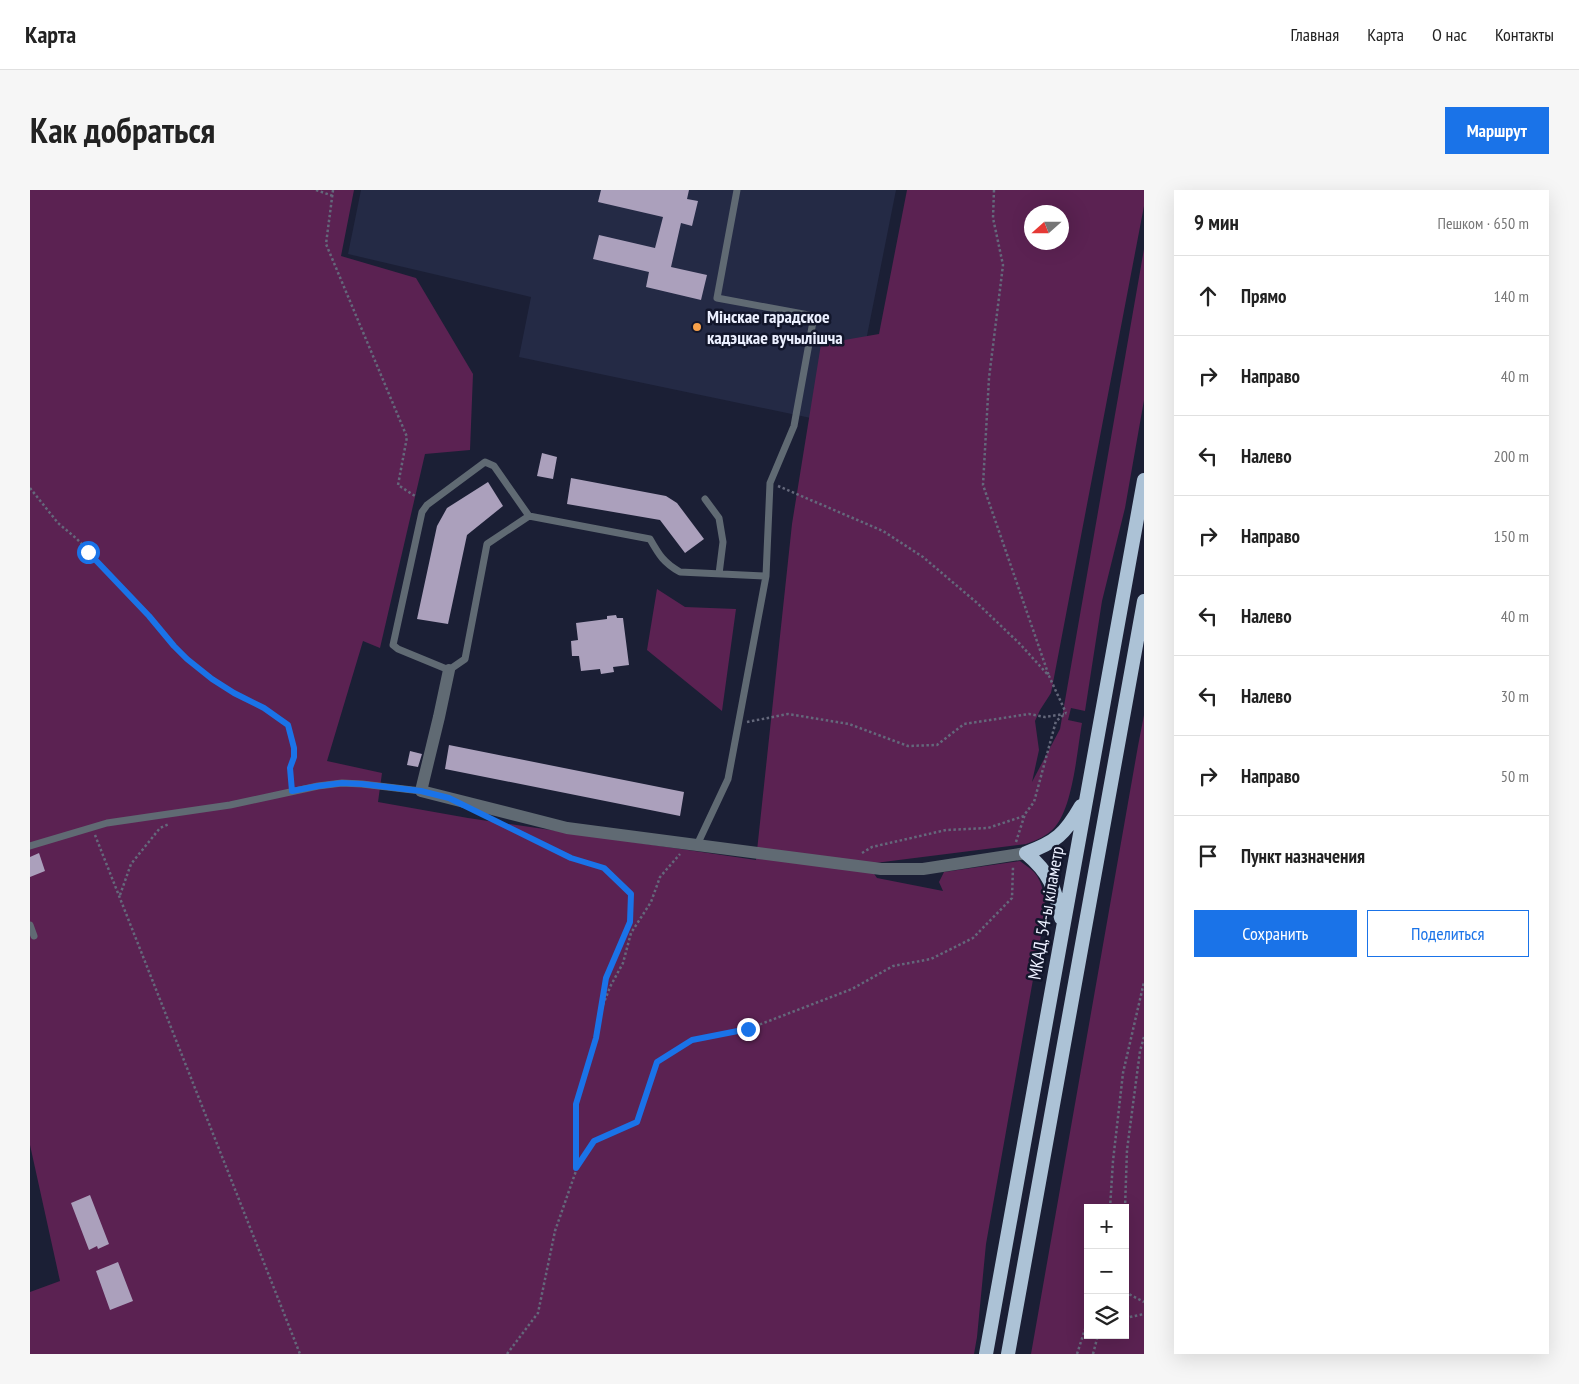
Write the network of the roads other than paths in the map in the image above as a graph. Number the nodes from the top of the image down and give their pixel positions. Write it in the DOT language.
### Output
graph roads {
  1 [pos="737,190"];
  2 [pos="1144,480"];
  3 [pos="705,499"];
  4 [pos="528,516"];
  5 [pos="719,574"];
  6 [pos="766,576"];
  7 [pos="1144,601"];
  8 [pos="449,670"];
  9 [pos="421,791"];
  10 [pos="1087,797"];
  11 [pos="691,844"];
  12 [pos="30,846"];
  13 [pos="1019,854"];
  14 [pos="30,925"];
  15 [pos="1063,926"];
  16 [pos="34,936"];
  17 [pos="986,1354"];
  18 [pos="1008,1354"];
  1 -- 6 [label="lane"];
  2 -- 10 [label="highway, МКАД, 54-ы кіламетр"];
  3 -- 5 [label="lane"];
  4 -- 5 [label="lane"];
  4 -- 8 [label="lane"];
  4 -- 8 [label="lane"];
  5 -- 6 [label="lane"];
  6 -- 11 [label="lane"];
  7 -- 18 [label="highway"];
  8 -- 9 [label="street"];
  9 -- 11 [label="street"];
  9 -- 12 [label="lane"];
  10 -- 13 [label="highway"];
  10 -- 15 [label="highway, МКАД, 54-ы кіламетр"];
  11 -- 13 [label="street"];
  13 -- 15 [label="highway"];
  14 -- 16 [label="lane"];
  15 -- 17 [label="highway, МКАД, 54-ы кіламетр"];
}
